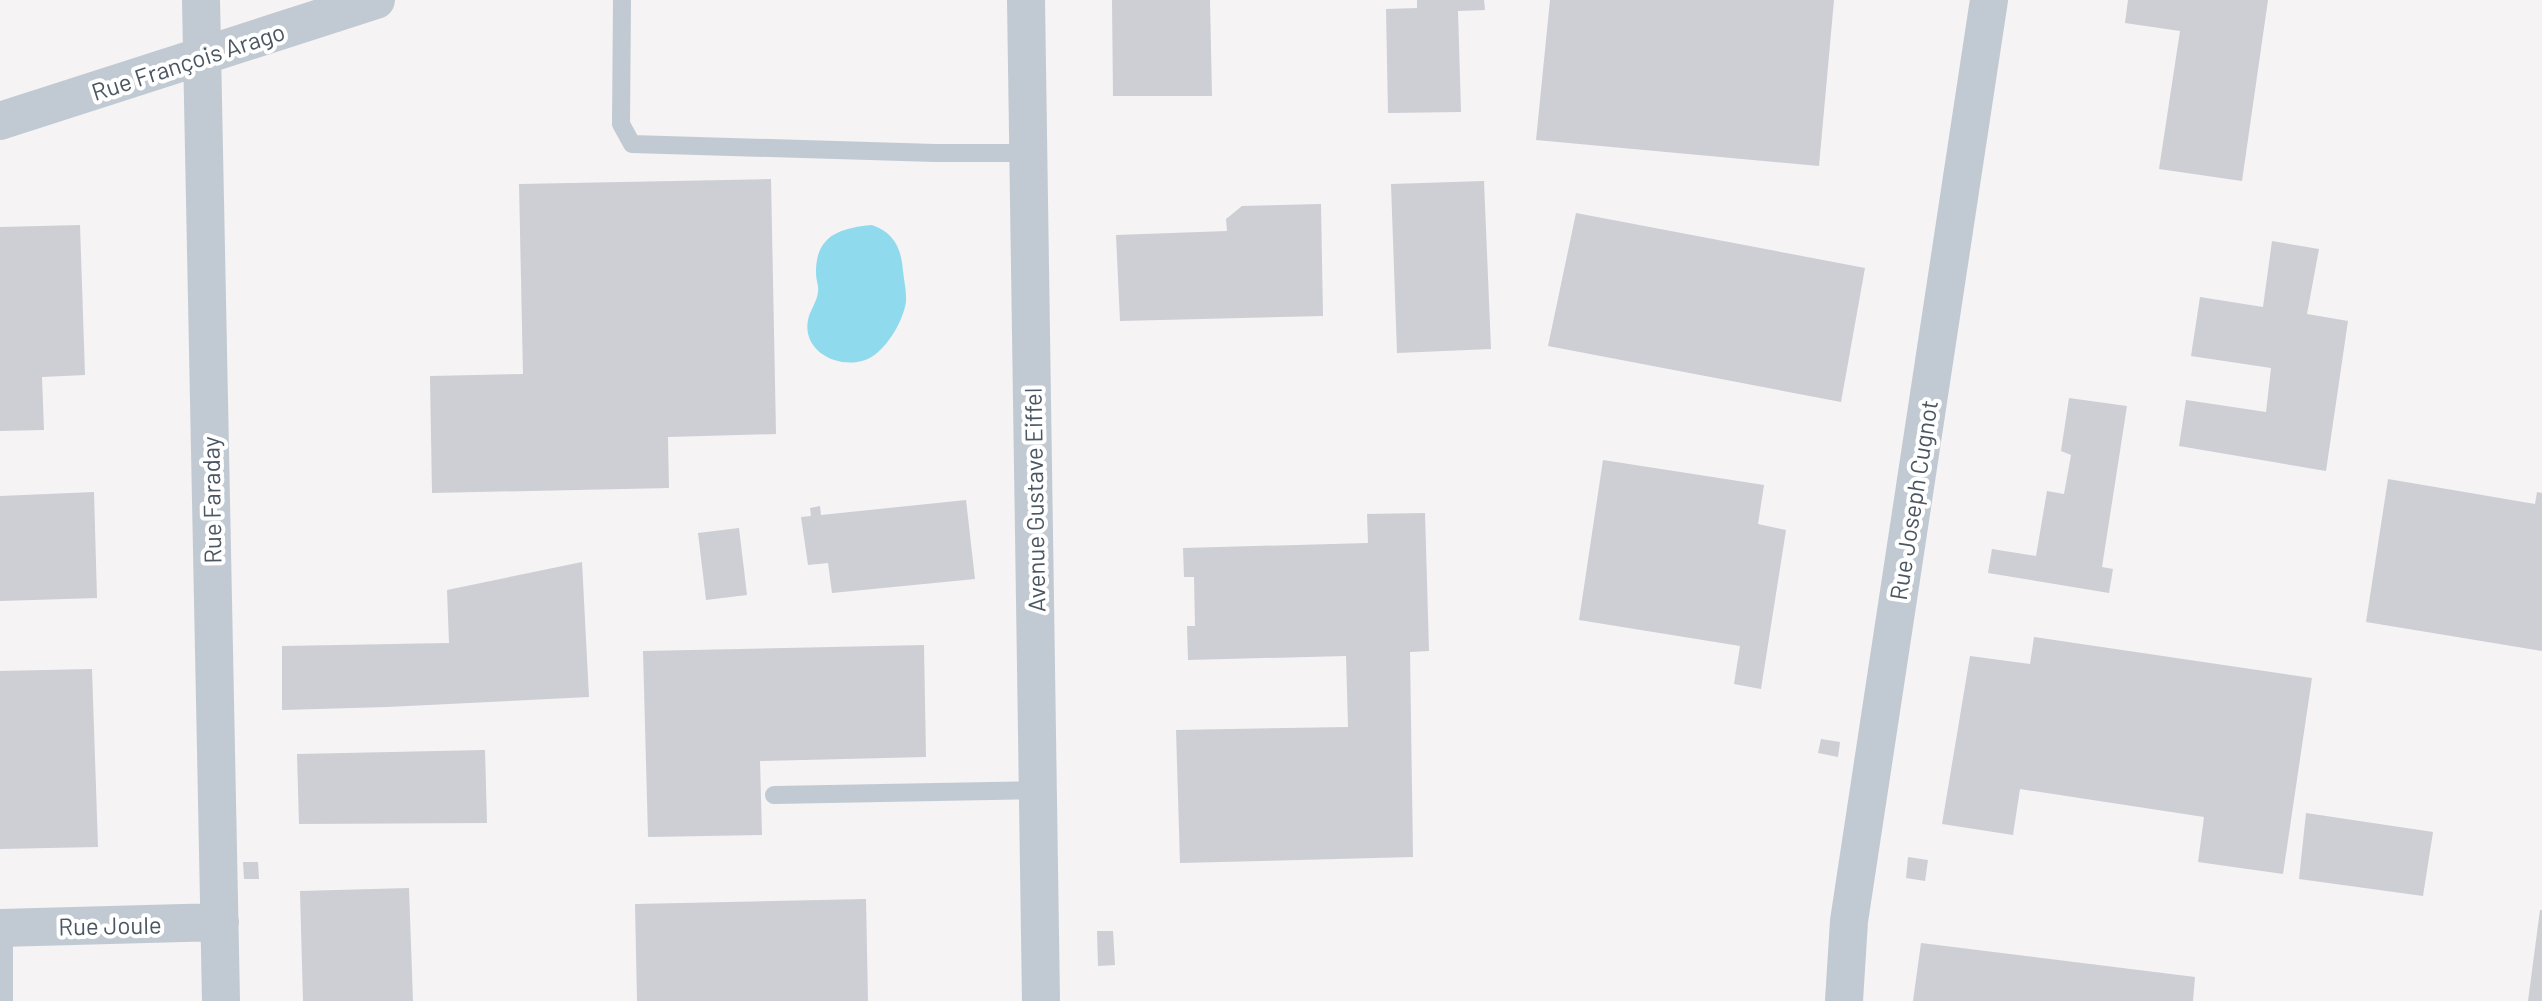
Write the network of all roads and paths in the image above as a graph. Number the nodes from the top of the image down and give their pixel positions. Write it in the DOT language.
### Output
graph roads {
  1 [pos="201,0"];
  2 [pos="376,0"];
  3 [pos="622,0"];
  4 [pos="1026,0"];
  5 [pos="1989,0"];
  6 [pos="202,57"];
  7 [pos="0,121"];
  8 [pos="1029,153"];
  9 [pos="1039,790"];
  10 [pos="774,795"];
  11 [pos="220,922"];
  12 [pos="2,928"];
  13 [pos="4,1001"];
  14 [pos="221,1001"];
  15 [pos="1041,1001"];
  16 [pos="1844,1001"];
  1 -- 6 [label="street, Rue Faraday"];
  2 -- 6 [label="street, Rue François Arago"];
  3 -- 8 [label="lane"];
  4 -- 8 [label="street, Avenue Gustave Eiffel"];
  5 -- 16 [label="street, Rue Joseph Cugnot"];
  6 -- 7 [label="street, Rue François Arago"];
  6 -- 11 [label="street, Rue Faraday"];
  8 -- 9 [label="street, Avenue Gustave Eiffel"];
  9 -- 10 [label="lane"];
  9 -- 15 [label="street, Avenue Gustave Eiffel"];
  11 -- 12 [label="street, Rue Joule"];
  11 -- 14 [label="street, Rue Faraday"];
  12 -- 13 [label="lane"];
}
